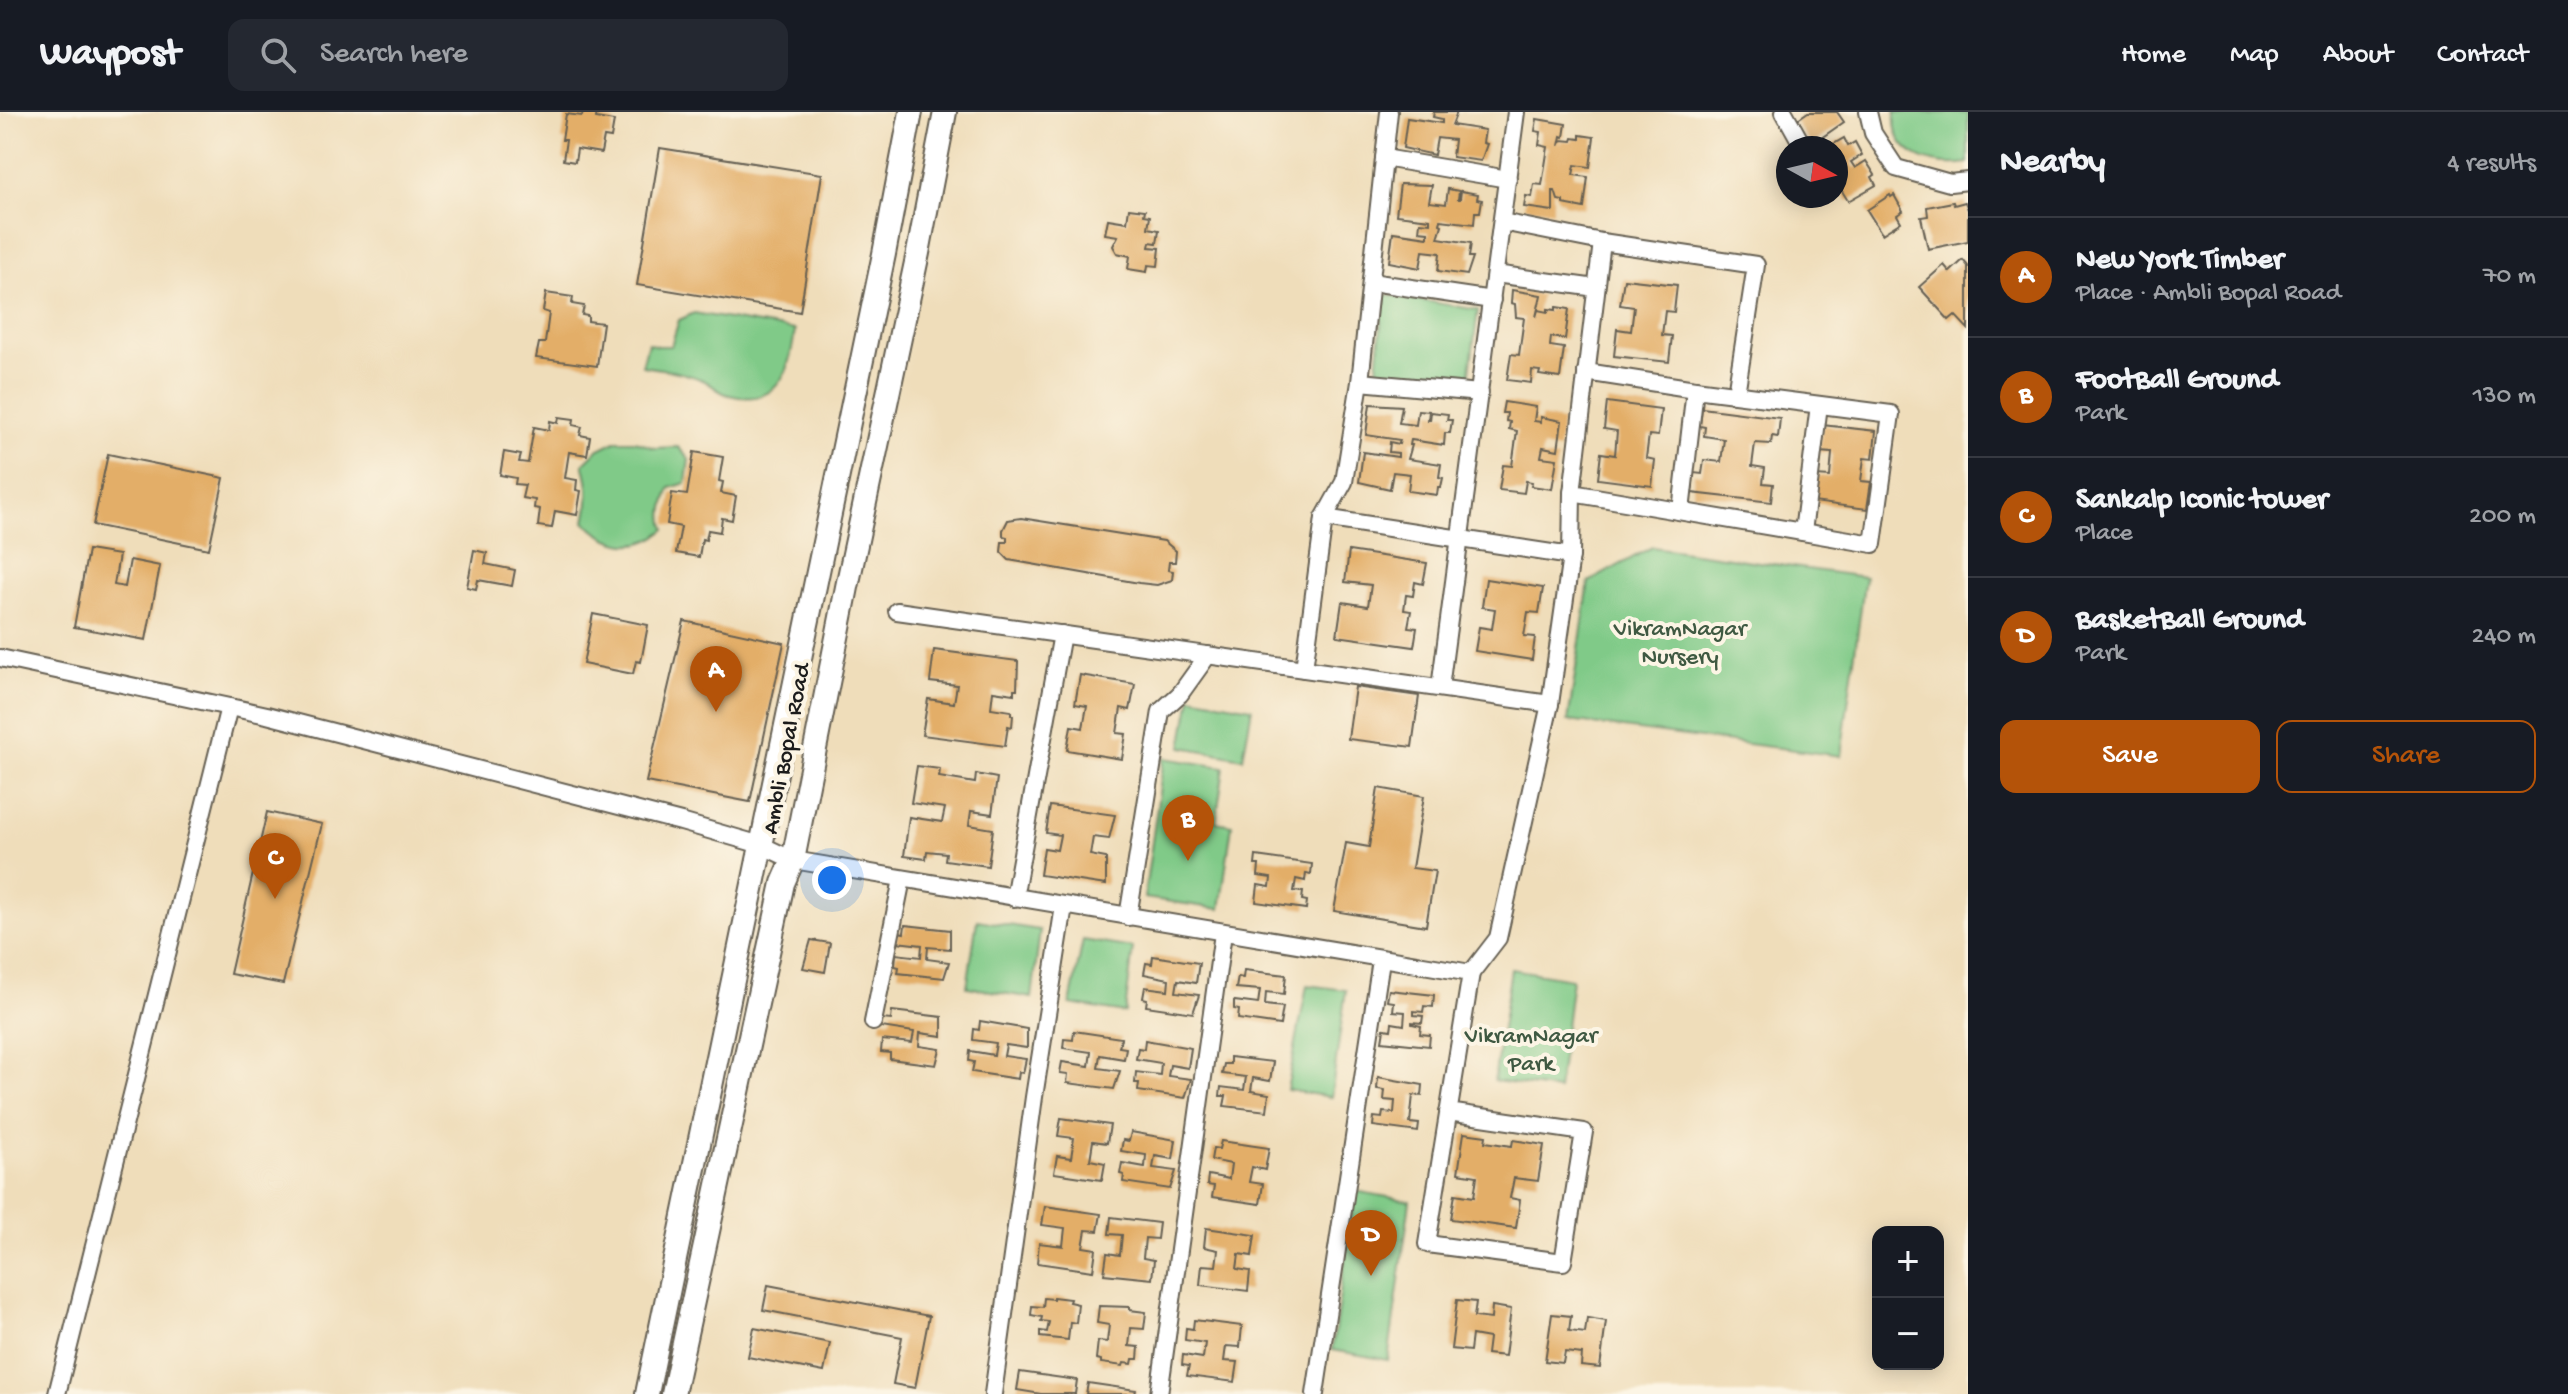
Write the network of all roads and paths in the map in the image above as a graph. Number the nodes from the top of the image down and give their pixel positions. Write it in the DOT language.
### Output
graph roads {
  1 [pos="911,112"];
  2 [pos="945,112"];
  3 [pos="1389,112"];
  4 [pos="1516,112"];
  5 [pos="1784,112"];
  6 [pos="1868,112"];
  7 [pos="1797,136"];
  8 [pos="1384,158"];
  9 [pos="1508,179"];
  10 [pos="1968,181"];
  11 [pos="1502,222"];
  12 [pos="1602,242"];
  13 [pos="1495,274"];
  14 [pos="1371,282"];
  15 [pos="1596,288"];
  16 [pos="1492,300"];
  17 [pos="1586,372"];
  18 [pos="1360,382"];
  19 [pos="1695,389"];
  20 [pos="1480,393"];
  21 [pos="1736,394"];
  22 [pos="1819,405"];
  23 [pos="1572,493"];
  24 [pos="1681,511"];
  25 [pos="1324,518"];
  26 [pos="1803,532"];
  27 [pos="1461,539"];
  28 [pos="1571,556"];
  29 [pos="897,611"];
  30 [pos="1062,634"];
  31 [pos="1208,655"];
  32 [pos="0,658"];
  33 [pos="1304,669"];
  34 [pos="1440,688"];
  35 [pos="1550,704"];
  36 [pos="229,707"];
  37 [pos="761,845"];
  38 [pos="793,860"];
  39 [pos="902,879"];
  40 [pos="1014,898"];
  41 [pos="1064,906"];
  42 [pos="1128,917"];
  43 [pos="1223,933"];
  44 [pos="1381,960"];
  45 [pos="1471,973"];
  46 [pos="873,1022"];
  47 [pos="1448,1112"];
  48 [pos="57,1394"];
  49 [pos="647,1394"];
  50 [pos="673,1394"];
  51 [pos="993,1394"];
  52 [pos="1159,1394"];
  53 [pos="1315,1394"];
  1 -- 37 [label="street, Ambli Bopal Road"];
  2 -- 38 [label="street, Ambli Bopal Road"];
  3 -- 8 [label="street"];
  4 -- 9 [label="street"];
  5 -- 7 [label="street"];
  6 -- 10 [label="street"];
  8 -- 9 [label="street"];
  8 -- 14 [label="street"];
  9 -- 11 [label="street"];
  11 -- 12 [label="street"];
  11 -- 13 [label="street"];
  12 -- 15 [label="street"];
  12 -- 21 [label="street"];
  13 -- 15 [label="street"];
  13 -- 16 [label="street"];
  14 -- 16 [label="street"];
  14 -- 18 [label="street"];
  15 -- 17 [label="street"];
  16 -- 20 [label="street"];
  17 -- 19 [label="street"];
  17 -- 23 [label="street"];
  18 -- 20 [label="street"];
  18 -- 25 [label="street"];
  19 -- 21 [label="street"];
  19 -- 24 [label="street"];
  20 -- 27 [label="street"];
  21 -- 22 [label="street"];
  22 -- 26 [label="street"];
  22 -- 26 [label="street"];
  23 -- 24 [label="street"];
  23 -- 28 [label="street"];
  24 -- 26 [label="street"];
  25 -- 27 [label="street"];
  25 -- 33 [label="street"];
  27 -- 28 [label="street"];
  27 -- 34 [label="street"];
  28 -- 35 [label="street"];
  29 -- 30 [label="street"];
  30 -- 31 [label="street"];
  30 -- 40 [label="street"];
  31 -- 33 [label="street"];
  31 -- 42 [label="street"];
  32 -- 36 [label="street"];
  33 -- 34 [label="street"];
  34 -- 35 [label="street"];
  35 -- 45 [label="street"];
  36 -- 37 [label="street"];
  36 -- 48 [label="street"];
  37 -- 38 [label="street"];
  37 -- 49 [label="street, Ambli Bopal Road"];
  38 -- 39 [label="street"];
  38 -- 50 [label="street, Ambli Bopal Road"];
  39 -- 40 [label="street"];
  39 -- 46 [label="street"];
  40 -- 41 [label="street"];
  41 -- 42 [label="street"];
  41 -- 51 [label="street"];
  42 -- 43 [label="street"];
  43 -- 44 [label="street"];
  43 -- 52 [label="street"];
  44 -- 45 [label="street"];
  44 -- 53 [label="street"];
  45 -- 47 [label="street"];
  47 -- 47 [label="street"];
}
